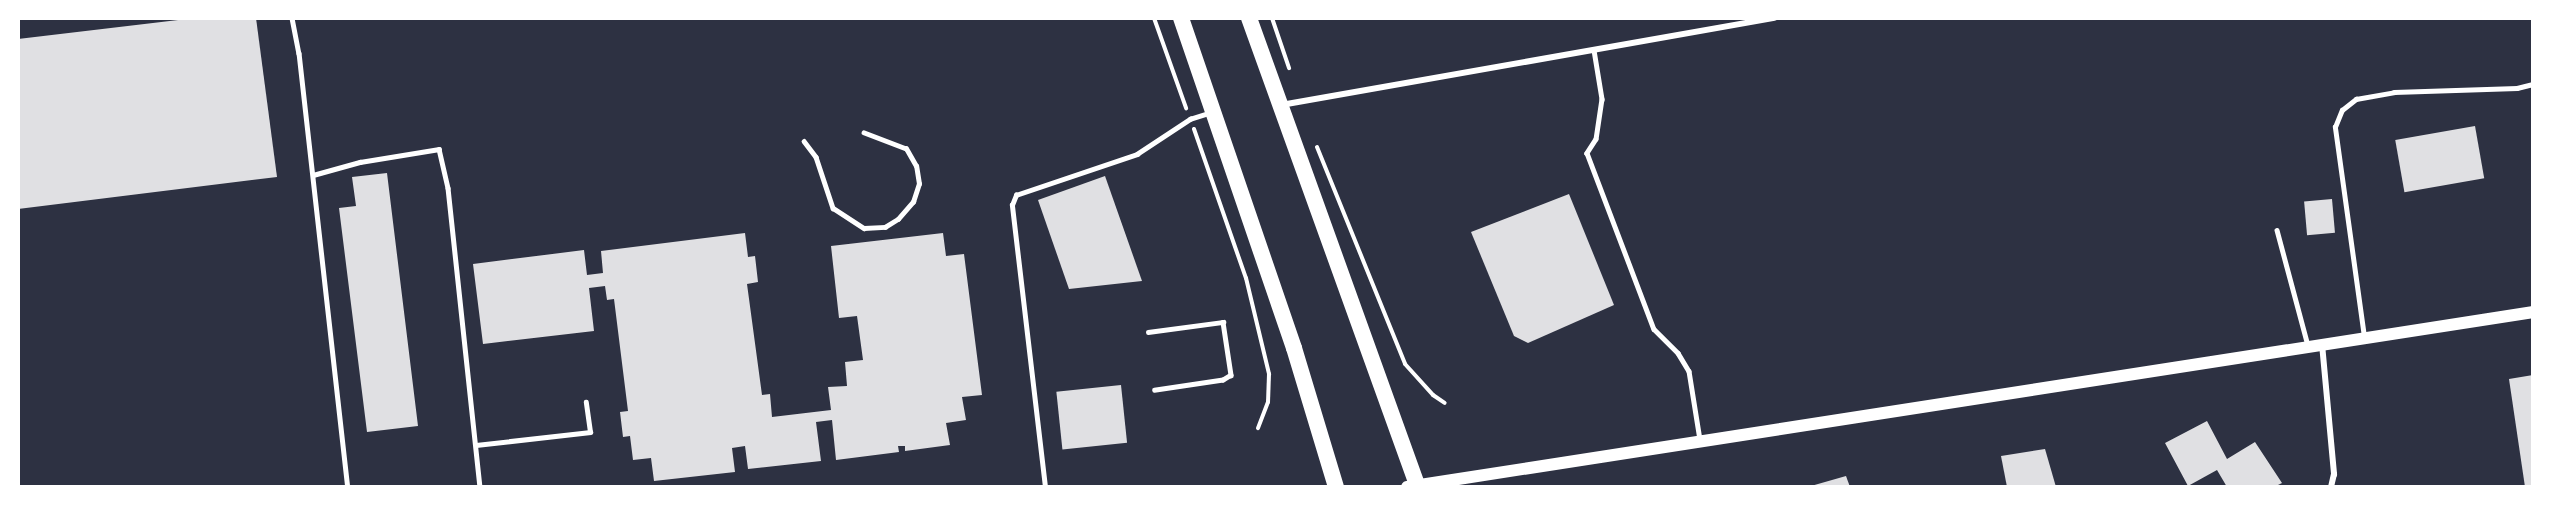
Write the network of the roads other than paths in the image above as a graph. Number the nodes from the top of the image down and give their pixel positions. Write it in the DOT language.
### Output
graph roads {
  1 [pos="292,18"];
  2 [pos="1181,18"];
  3 [pos="1248,18"];
  4 [pos="1774,18"];
  5 [pos="1594,50"];
  6 [pos="2533,84"];
  7 [pos="1278,106"];
  8 [pos="1214,111"];
  9 [pos="864,133"];
  10 [pos="804,141"];
  11 [pos="313,175"];
  12 [pos="2277,231"];
  13 [pos="2533,312"];
  14 [pos="1148,332"];
  15 [pos="2364,337"];
  16 [pos="2322,344"];
  17 [pos="2308,346"];
  18 [pos="1155,390"];
  19 [pos="586,402"];
  20 [pos="1701,444"];
  21 [pos="476,446"];
  22 [pos="348,487"];
  23 [pos="480,487"];
  24 [pos="1045,487"];
  25 [pos="1336,487"];
  26 [pos="1414,487"];
  27 [pos="2331,487"];
  1 -- 11 [label="lane"];
  2 -- 8 [label="highway"];
  3 -- 7 [label="highway"];
  4 -- 5 [label="street"];
  5 -- 7 [label="street"];
  5 -- 20 [label="lane"];
  6 -- 15 [label="lane"];
  7 -- 26 [label="highway"];
  8 -- 24 [label="lane"];
  8 -- 25 [label="highway"];
  9 -- 10 [label="lane"];
  11 -- 21 [label="lane"];
  11 -- 22 [label="lane"];
  12 -- 17 [label="lane"];
  13 -- 15 [label="main road"];
  14 -- 18 [label="lane"];
  15 -- 16 [label="main road"];
  16 -- 17 [label="main road"];
  16 -- 27 [label="street"];
  17 -- 20 [label="main road"];
  19 -- 21 [label="lane"];
  20 -- 26 [label="main road"];
  21 -- 23 [label="lane"];
}
